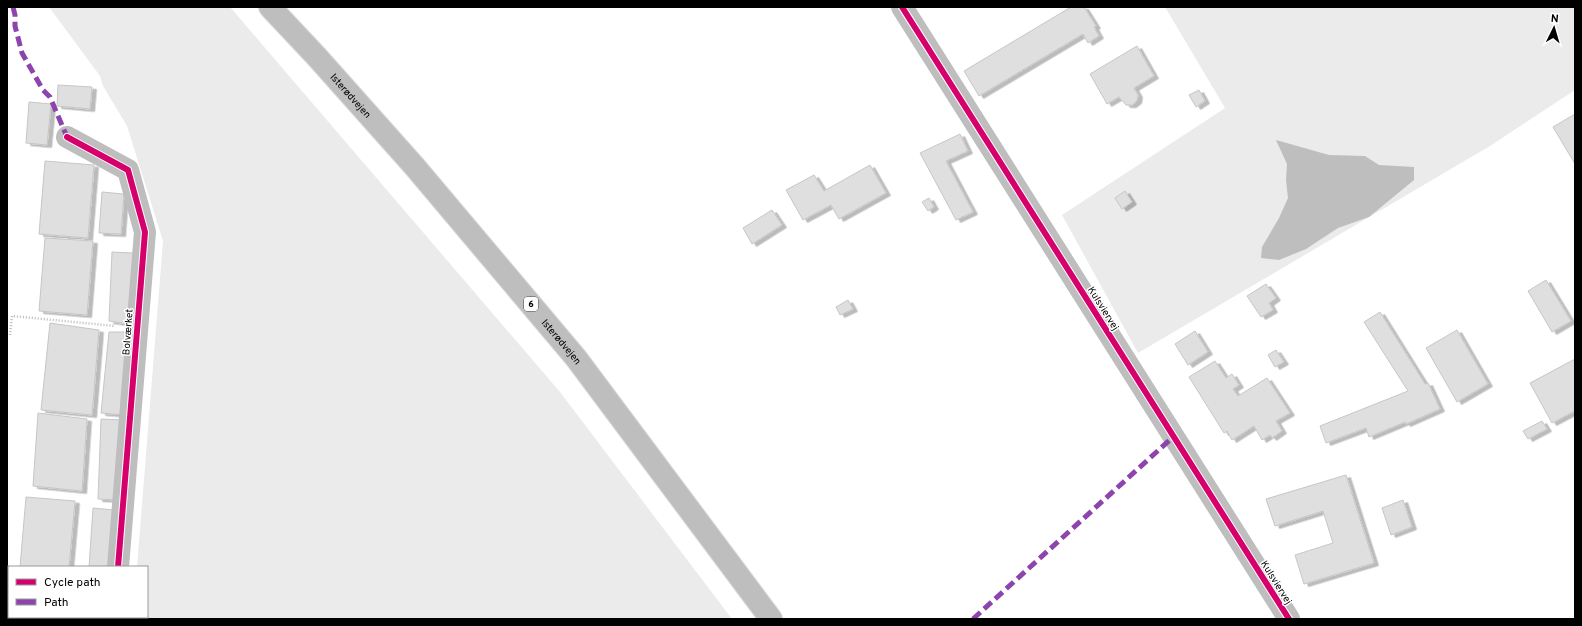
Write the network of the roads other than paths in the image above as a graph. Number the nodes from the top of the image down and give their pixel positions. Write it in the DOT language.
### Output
graph roads {
  1 [pos="270,7"];
  2 [pos="902,7"];
  3 [pos="67,137"];
  4 [pos="118,566"];
  5 [pos="771,619"];
  6 [pos="1289,619"];
  1 -- 5 [label="main road, Isterødvejen / 6"];
  2 -- 6 [label="main road, Kulsviervej"];
  3 -- 4 [label="main road, Bolværket"];
}
